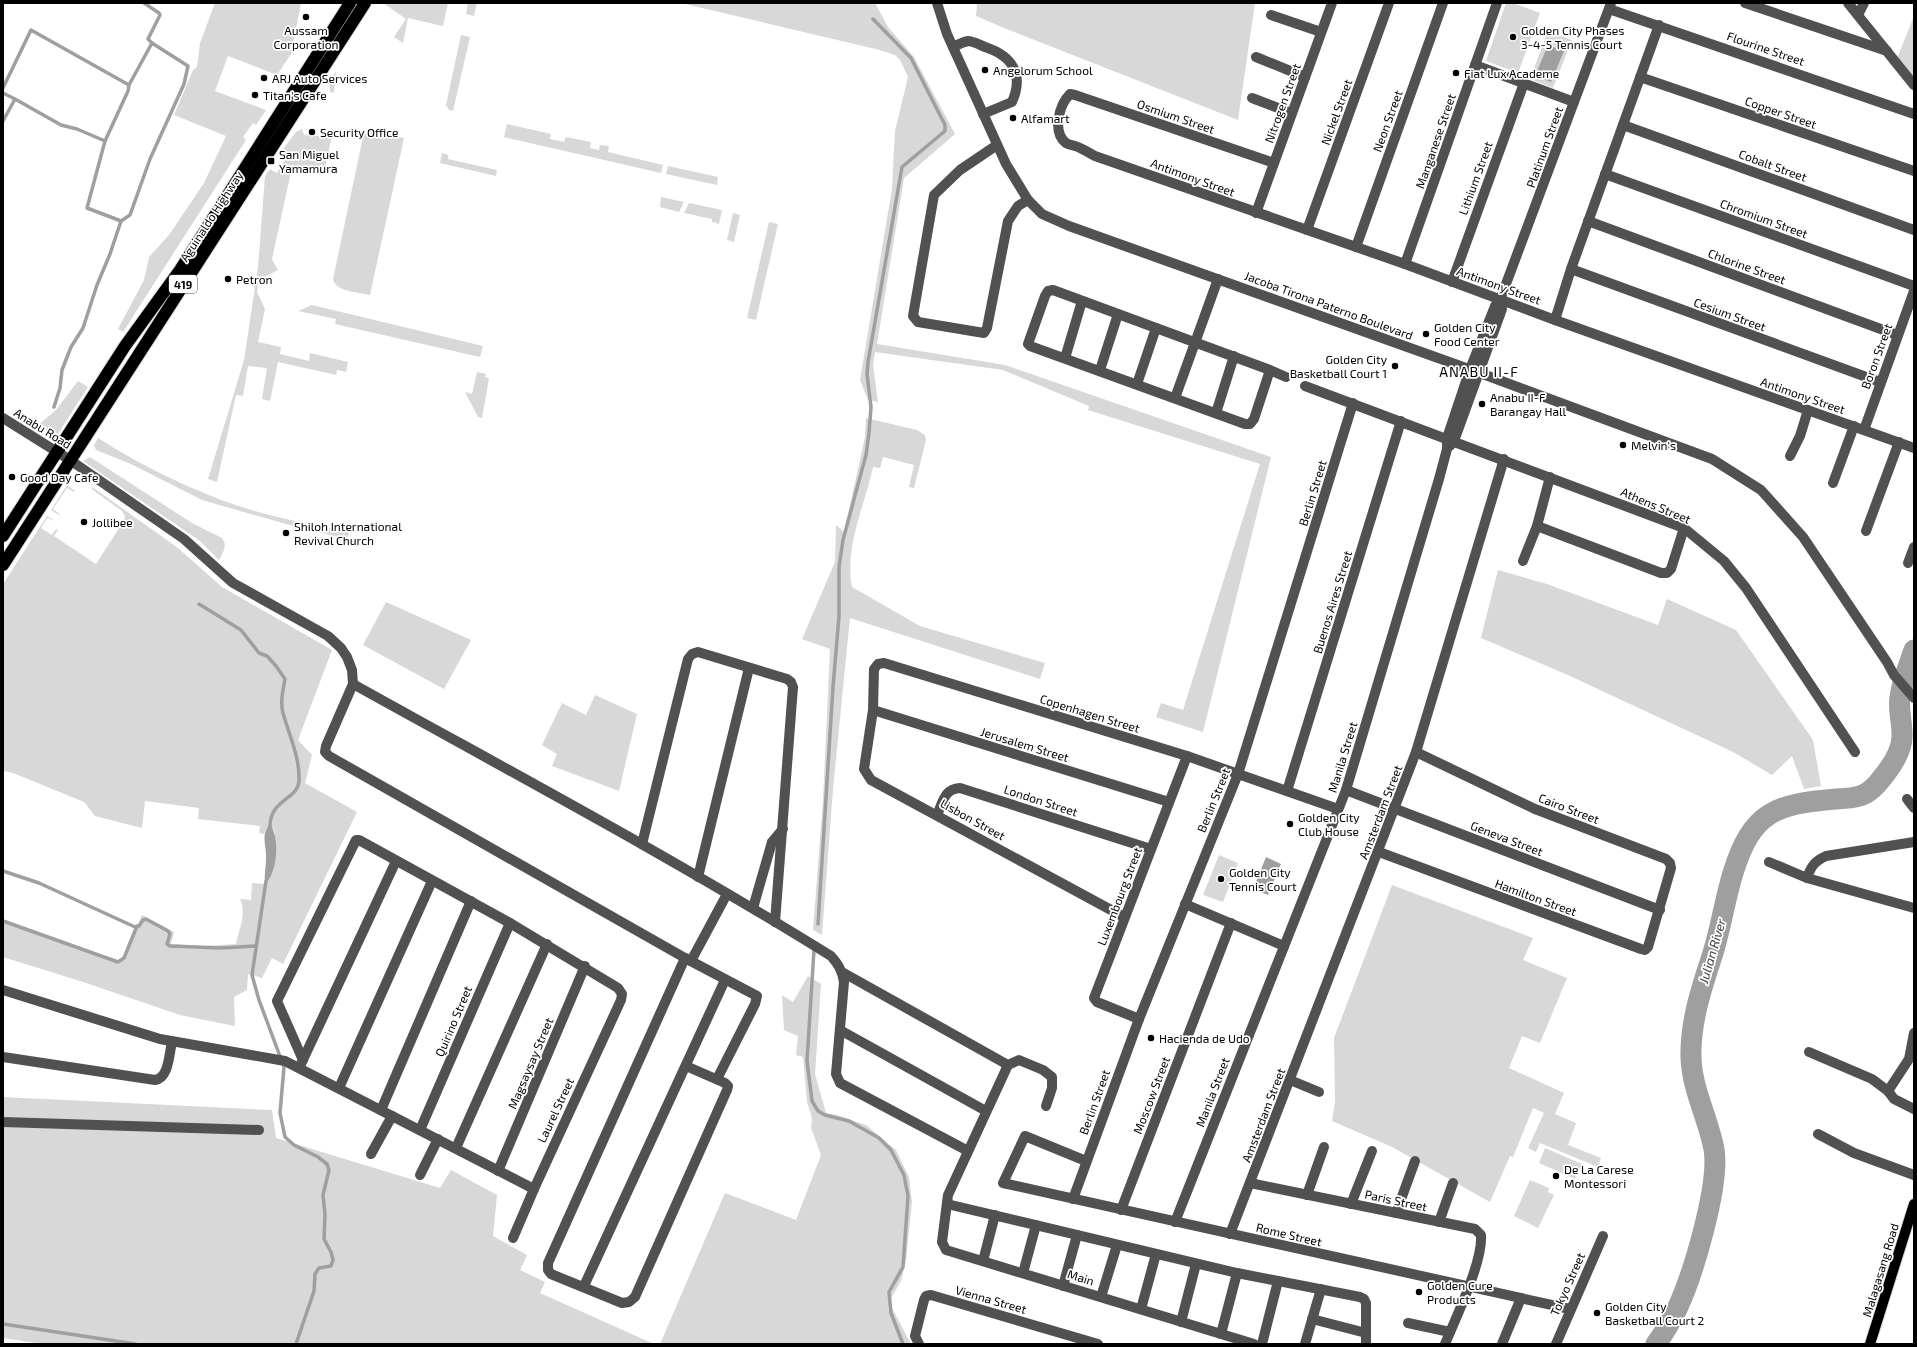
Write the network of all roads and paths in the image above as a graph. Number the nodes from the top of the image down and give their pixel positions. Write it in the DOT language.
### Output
graph roads {
  1 [pos="350,3"];
  2 [pos="365,3"];
  3 [pos="937,3"];
  4 [pos="1332,3"];
  5 [pos="1389,3"];
  6 [pos="1444,3"];
  7 [pos="1497,3"];
  8 [pos="1746,3"];
  9 [pos="1848,3"];
  10 [pos="1864,3"];
  11 [pos="1610,6"];
  12 [pos="1271,15"];
  13 [pos="1858,15"];
  14 [pos="1659,25"];
  15 [pos="1321,32"];
  16 [pos="953,47"];
  17 [pos="1887,51"];
  18 [pos="1256,57"];
  19 [pos="1475,65"];
  20 [pos="1305,77"];
  21 [pos="1640,77"];
  22 [pos="1524,83"];
  23 [pos="1914,85"];
  24 [pos="1070,94"];
  25 [pos="1252,98"];
  26 [pos="1574,102"];
  27 [pos="1291,113"];
  28 [pos="983,114"];
  29 [pos="1914,114"];
  30 [pos="1623,125"];
  31 [pos="997,144"];
  32 [pos="1274,163"];
  33 [pos="1914,171"];
  34 [pos="1605,174"];
  35 [pos="1028,200"];
  36 [pos="1256,213"];
  37 [pos="1588,220"];
  38 [pos="1307,230"];
  39 [pos="1914,230"];
  40 [pos="1356,247"];
  41 [pos="1406,264"];
  42 [pos="1571,269"];
  43 [pos="1218,279"];
  44 [pos="1452,282"];
  45 [pos="1914,286"];
  46 [pos="1914,291"];
  47 [pos="1500,300"];
  48 [pos="1082,301"];
  49 [pos="1118,314"];
  50 [pos="1555,320"];
  51 [pos="1156,328"];
  52 [pos="1897,335"];
  53 [pos="1195,342"];
  54 [pos="1234,356"];
  55 [pos="1065,358"];
  56 [pos="1470,369"];
  57 [pos="1100,370"];
  58 [pos="1270,370"];
  59 [pos="1480,373"];
  60 [pos="1286,377"];
  61 [pos="1880,382"];
  62 [pos="1137,384"];
  63 [pos="1304,386"];
  64 [pos="1175,398"];
  65 [pos="1353,403"];
  66 [pos="1808,410"];
  67 [pos="1216,413"];
  68 [pos="3,418"];
  69 [pos="1401,421"];
  70 [pos="1854,426"];
  71 [pos="1864,430"];
  72 [pos="1451,439"];
  73 [pos="1898,442"];
  74 [pos="1913,445"];
  75 [pos="57,452"];
  76 [pos="1790,456"];
  77 [pos="1504,459"];
  78 [pos="70,460"];
  79 [pos="1550,477"];
  80 [pos="1833,483"];
  81 [pos="1537,526"];
  82 [pos="1684,528"];
  83 [pos="1866,531"];
  84 [pos="3,536"];
  85 [pos="1914,547"];
  86 [pos="1523,561"];
  87 [pos="1908,563"];
  88 [pos="3,565"];
  89 [pos="749,668"];
  90 [pos="353,684"];
  91 [pos="1914,698"];
  92 [pos="873,710"];
  93 [pos="1416,752"];
  94 [pos="1855,752"];
  95 [pos="1187,756"];
  96 [pos="1238,774"];
  97 [pos="1346,790"];
  98 [pos="1287,791"];
  99 [pos="1907,799"];
  100 [pos="1169,802"];
  101 [pos="1914,808"];
  102 [pos="1338,809"];
  103 [pos="1394,810"];
  104 [pos="937,815"];
  105 [pos="783,829"];
  106 [pos="1914,842"];
  107 [pos="642,844"];
  108 [pos="1151,849"];
  109 [pos="1379,852"];
  110 [pos="396,861"];
  111 [pos="1769,862"];
  112 [pos="698,877"];
  113 [pos="1807,878"];
  114 [pos="432,881"];
  115 [pos="727,894"];
  116 [pos="471,901"];
  117 [pos="1185,904"];
  118 [pos="753,908"];
  119 [pos="1914,908"];
  120 [pos="1660,910"];
  121 [pos="1124,917"];
  122 [pos="776,922"];
  123 [pos="510,923"];
  124 [pos="1231,923"];
  125 [pos="547,944"];
  126 [pos="1284,946"];
  127 [pos="688,960"];
  128 [pos="585,966"];
  129 [pos="842,972"];
  130 [pos="725,980"];
  131 [pos="3,990"];
  132 [pos="1139,1019"];
  133 [pos="840,1030"];
  134 [pos="1914,1033"];
  135 [pos="172,1042"];
  136 [pos="1809,1052"];
  137 [pos="3,1057"];
  138 [pos="301,1064"];
  139 [pos="1008,1065"];
  140 [pos="686,1066"];
  141 [pos="717,1079"];
  142 [pos="1290,1080"];
  143 [pos="339,1088"];
  144 [pos="1888,1091"];
  145 [pos="1319,1092"];
  146 [pos="1046,1106"];
  147 [pos="1914,1109"];
  148 [pos="381,1110"];
  149 [pos="986,1111"];
  150 [pos="392,1116"];
  151 [pos="3,1122"];
  152 [pos="259,1130"];
  153 [pos="420,1130"];
  154 [pos="1818,1134"];
  155 [pos="438,1139"];
  156 [pos="1324,1147"];
  157 [pos="456,1148"];
  158 [pos="968,1151"];
  159 [pos="1372,1151"];
  160 [pos="371,1154"];
  161 [pos="1086,1161"];
  162 [pos="1415,1161"];
  163 [pos="498,1171"];
  164 [pos="420,1175"];
  165 [pos="1914,1175"];
  166 [pos="1250,1183"];
  167 [pos="1453,1183"];
  168 [pos="534,1189"];
  169 [pos="1307,1195"];
  170 [pos="1073,1199"];
  171 [pos="947,1204"];
  172 [pos="1351,1204"];
  173 [pos="1914,1204"];
  174 [pos="1121,1210"];
  175 [pos="1396,1213"];
  176 [pos="995,1216"];
  177 [pos="1175,1222"];
  178 [pos="1439,1222"];
  179 [pos="1036,1225"];
  180 [pos="1230,1234"];
  181 [pos="1077,1235"];
  182 [pos="1603,1236"];
  183 [pos="513,1238"];
  184 [pos="1117,1245"];
  185 [pos="1156,1254"];
  186 [pos="983,1261"];
  187 [pos="1196,1264"];
  188 [pos="1238,1273"];
  189 [pos="1024,1274"];
  190 [pos="1278,1281"];
  191 [pos="584,1286"];
  192 [pos="1063,1286"];
  193 [pos="1468,1287"];
  194 [pos="1321,1289"];
  195 [pos="1101,1297"];
  196 [pos="1521,1298"];
  197 [pos="1141,1309"];
  198 [pos="1570,1309"];
  199 [pos="1312,1319"];
  200 [pos="1181,1322"];
  201 [pos="1408,1323"];
  202 [pos="1450,1332"];
  203 [pos="1366,1333"];
  204 [pos="1221,1334"];
  205 [pos="1084,1342"];
  206 [pos="919,1344"];
  207 [pos="1098,1344"];
  208 [pos="1254,1344"];
  209 [pos="1262,1344"];
  210 [pos="1305,1344"];
  211 [pos="1366,1344"];
  212 [pos="1445,1344"];
  213 [pos="1502,1344"];
  214 [pos="1556,1344"];
  215 [pos="1870,1344"];
  1 -- 75 [label="highway, Aguinaldo Highway / 419"];
  2 -- 78 [label="highway, Aguinaldo Highway / 419"];
  3 -- 16 [label="street, Jacoba Tirona Paterno Boulevard"];
  4 -- 15 [label="street, Nitrogen Street"];
  5 -- 38 [label="street, Nickel Street"];
  6 -- 40 [label="street, Neon Street"];
  7 -- 19 [label="street, Manganese Street"];
  8 -- 17 [label="street"];
  9 -- 13 [label="street"];
  10 -- 13 [label="street"];
  11 -- 14 [label="street, Flourine Street"];
  11 -- 26 [label="street, Platinum Street"];
  12 -- 15 [label="street"];
  13 -- 17 [label="street"];
  14 -- 21 [label="street"];
  14 -- 29 [label="street, Flourine Street"];
  15 -- 20 [label="street, Nitrogen Street"];
  16 -- 28 [label="street, Jacoba Tirona Paterno Boulevard"];
  16 -- 28 [label="street"];
  17 -- 23 [label="street"];
  18 -- 20 [label="street"];
  19 -- 22 [label="street"];
  19 -- 41 [label="street, Manganese Street"];
  20 -- 27 [label="street, Nitrogen Street"];
  21 -- 30 [label="street"];
  21 -- 33 [label="street, Copper Street"];
  22 -- 26 [label="street"];
  22 -- 44 [label="street, Lithium Street"];
  24 -- 32 [label="street, Osmium Street"];
  24 -- 36 [label="street, Antimony Street"];
  25 -- 27 [label="street"];
  26 -- 47 [label="street, Platinum Street"];
  27 -- 32 [label="street, Nitrogen Street"];
  28 -- 31 [label="street, Jacoba Tirona Paterno Boulevard"];
  30 -- 34 [label="street"];
  30 -- 39 [label="street, Cobalt Street"];
  31 -- 35 [label="street, Jacoba Tirona Paterno Boulevard"];
  31 -- 35 [label="street"];
  32 -- 36 [label="street, Nitrogen Street"];
  34 -- 37 [label="street"];
  34 -- 45 [label="street, Chromium Street"];
  35 -- 43 [label="street, Jacoba Tirona Paterno Boulevard"];
  36 -- 38 [label="street, Antimony Street"];
  37 -- 42 [label="street"];
  37 -- 52 [label="street, Chlorine Street"];
  38 -- 40 [label="street, Antimony Street"];
  40 -- 41 [label="street, Antimony Street"];
  41 -- 44 [label="street, Antimony Street"];
  42 -- 50 [label="street"];
  42 -- 61 [label="street, Cesium Street"];
  43 -- 53 [label="street"];
  43 -- 56 [label="street, Jacoba Tirona Paterno Boulevard"];
  44 -- 47 [label="street, Antimony Street"];
  46 -- 52 [label="street, Boron Street"];
  47 -- 50 [label="street, Antimony Street"];
  47 -- 56 [label="street, Platinum Street"];
  47 -- 59 [label="street, Platinum Street"];
  48 -- 49 [label="street"];
  48 -- 55 [label="street"];
  48 -- 55 [label="street"];
  49 -- 51 [label="street"];
  49 -- 57 [label="street"];
  50 -- 66 [label="street, Antimony Street"];
  51 -- 53 [label="street"];
  51 -- 62 [label="street"];
  52 -- 61 [label="street, Boron Street"];
  53 -- 54 [label="street"];
  53 -- 64 [label="street"];
  54 -- 58 [label="street"];
  54 -- 67 [label="street"];
  55 -- 57 [label="street"];
  56 -- 59 [label="street, Jacoba Tirona Paterno Boulevard"];
  56 -- 72 [label="street, Manila Street"];
  57 -- 62 [label="street"];
  58 -- 60 [label="street"];
  58 -- 67 [label="street"];
  59 -- 72 [label="street, Manila Street"];
  59 -- 91 [label="street, Jacoba Tirona Paterno Boulevard"];
  61 -- 71 [label="street, Boron Street"];
  62 -- 64 [label="street"];
  63 -- 65 [label="street, Athens Street"];
  64 -- 67 [label="street"];
  65 -- 69 [label="street, Athens Street"];
  65 -- 96 [label="street, Berlin Street"];
  66 -- 70 [label="street, Antimony Street"];
  66 -- 76 [label="street"];
  68 -- 75 [label="street, Anabu Road"];
  69 -- 72 [label="street, Athens Street"];
  69 -- 98 [label="street, Buenos Aires Street"];
  70 -- 71 [label="street, Antimony Street"];
  70 -- 80 [label="street"];
  71 -- 73 [label="street, Antimony Street"];
  72 -- 77 [label="street, Athens Street"];
  72 -- 97 [label="street, Manila Street"];
  73 -- 74 [label="street, Antimony Street"];
  73 -- 83 [label="street"];
  75 -- 78 [label="street, Anabu Road"];
  75 -- 84 [label="highway, Aguinaldo Highway / 419"];
  77 -- 79 [label="street, Athens Street"];
  77 -- 93 [label="street, Amsterdam Street"];
  78 -- 88 [label="highway, Aguinaldo Highway / 419"];
  78 -- 90 [label="street, Anabu Road"];
  79 -- 81 [label="street"];
  79 -- 82 [label="street, Athens Street"];
  81 -- 82 [label="street"];
  81 -- 86 [label="street"];
  82 -- 94 [label="street, Athens Street"];
  85 -- 87 [label="street"];
  89 -- 105 [label="street"];
  89 -- 107 [label="street"];
  89 -- 112 [label="street"];
  90 -- 107 [label="street"];
  90 -- 127 [label="street"];
  92 -- 95 [label="street, Copenhagen Street"];
  92 -- 100 [label="street, Jerusalem Street"];
  92 -- 104 [label="street, Lisbon Street"];
  93 -- 103 [label="street, Amsterdam Street"];
  93 -- 120 [label="street, Cairo Street"];
  95 -- 96 [label="street, Copenhagen Street"];
  95 -- 100 [label="street, Luxembourg Street"];
  96 -- 98 [label="street, Copenhagen Street"];
  96 -- 117 [label="street, Berlin Street"];
  97 -- 102 [label="street, Manila Street"];
  97 -- 103 [label="street, Geneva Street"];
  98 -- 102 [label="street, Copenhagen Street"];
  99 -- 101 [label="street"];
  100 -- 108 [label="street, Luxembourg Street"];
  102 -- 126 [label="street, Manila Street"];
  103 -- 109 [label="street, Amsterdam Street"];
  103 -- 120 [label="street, Geneva Street"];
  104 -- 108 [label="street, London Street"];
  104 -- 121 [label="street, Lisbon Street"];
  105 -- 118 [label="street"];
  105 -- 122 [label="street"];
  106 -- 113 [label="street"];
  107 -- 112 [label="street"];
  108 -- 121 [label="street, Luxembourg Street"];
  109 -- 120 [label="street, Hamilton Street"];
  109 -- 142 [label="street, Amsterdam Street"];
  110 -- 114 [label="street"];
  110 -- 138 [label="street"];
  110 -- 138 [label="street"];
  111 -- 113 [label="street"];
  112 -- 115 [label="street"];
  113 -- 119 [label="street"];
  114 -- 116 [label="street"];
  114 -- 143 [label="street"];
  115 -- 118 [label="street"];
  115 -- 127 [label="street"];
  116 -- 123 [label="street"];
  116 -- 148 [label="street"];
  117 -- 124 [label="street"];
  117 -- 132 [label="street, Berlin Street"];
  118 -- 122 [label="street"];
  121 -- 132 [label="street, Luxembourg Street"];
  122 -- 129 [label="street"];
  123 -- 125 [label="street"];
  123 -- 153 [label="street, Quirino Street"];
  124 -- 126 [label="street"];
  124 -- 174 [label="street, Moscow Street"];
  125 -- 128 [label="street"];
  125 -- 157 [label="street"];
  126 -- 177 [label="street, Manila Street"];
  127 -- 130 [label="street"];
  127 -- 191 [label="street"];
  128 -- 163 [label="street, Magsaysay Street"];
  128 -- 168 [label="street, Laurel Street"];
  129 -- 133 [label="street"];
  129 -- 139 [label="street"];
  130 -- 140 [label="street"];
  130 -- 141 [label="street"];
  131 -- 135 [label="street"];
  132 -- 161 [label="street, Berlin Street"];
  133 -- 149 [label="street"];
  133 -- 158 [label="street"];
  134 -- 144 [label="street"];
  135 -- 137 [label="street"];
  135 -- 138 [label="street"];
  136 -- 144 [label="street"];
  138 -- 143 [label="street"];
  139 -- 146 [label="street"];
  139 -- 149 [label="street"];
  140 -- 141 [label="street"];
  140 -- 191 [label="street"];
  141 -- 191 [label="street"];
  142 -- 145 [label="street"];
  142 -- 166 [label="street, Amsterdam Street"];
  143 -- 148 [label="street"];
  144 -- 147 [label="street"];
  148 -- 150 [label="street"];
  149 -- 158 [label="street"];
  150 -- 153 [label="street"];
  150 -- 160 [label="street"];
  151 -- 152 [label="street"];
  153 -- 155 [label="street"];
  154 -- 165 [label="street"];
  155 -- 157 [label="street"];
  155 -- 164 [label="street"];
  156 -- 169 [label="street"];
  157 -- 163 [label="street"];
  158 -- 171 [label="street"];
  159 -- 172 [label="street"];
  161 -- 170 [label="street, Berlin Street"];
  161 -- 170 [label="street, Rome Street"];
  162 -- 175 [label="street"];
  163 -- 168 [label="street"];
  166 -- 169 [label="street, Paris Street"];
  166 -- 180 [label="street, Amsterdam Street"];
  167 -- 178 [label="street"];
  168 -- 183 [label="street, Laurel Street"];
  169 -- 172 [label="street, Paris Street"];
  170 -- 174 [label="street, Rome Street"];
  171 -- 176 [label="street"];
  171 -- 186 [label="street, Main"];
  172 -- 175 [label="street, Paris Street"];
  173 -- 215 [label="main road, Malagasang Road"];
  174 -- 177 [label="street, Rome Street"];
  175 -- 178 [label="street, Paris Street"];
  176 -- 179 [label="street"];
  176 -- 186 [label="street"];
  177 -- 180 [label="street, Rome Street"];
  178 -- 193 [label="street, Paris Street"];
  179 -- 181 [label="street"];
  179 -- 189 [label="street"];
  180 -- 193 [label="street, Rome Street"];
  181 -- 184 [label="street"];
  181 -- 192 [label="street"];
  182 -- 198 [label="street, Tokyo Street"];
  184 -- 185 [label="street"];
  184 -- 195 [label="street"];
  185 -- 187 [label="street"];
  185 -- 197 [label="street"];
  186 -- 189 [label="street, Main"];
  187 -- 188 [label="street"];
  187 -- 200 [label="street"];
  188 -- 190 [label="street"];
  188 -- 204 [label="street"];
  189 -- 192 [label="street, Main"];
  190 -- 194 [label="street"];
  190 -- 209 [label="street"];
  192 -- 195 [label="street, Main"];
  193 -- 196 [label="street, Rome Street"];
  193 -- 202 [label="street, Paris Street"];
  194 -- 199 [label="street"];
  194 -- 203 [label="street"];
  195 -- 197 [label="street, Main"];
  196 -- 198 [label="street, Rome Street"];
  196 -- 213 [label="street"];
  197 -- 200 [label="street, Main"];
  198 -- 214 [label="street, Tokyo Street"];
  199 -- 203 [label="street"];
  199 -- 210 [label="street"];
  200 -- 204 [label="street, Main"];
  201 -- 202 [label="street"];
  202 -- 212 [label="street, Paris Street"];
  203 -- 211 [label="street"];
  204 -- 208 [label="street, Main"];
  205 -- 206 [label="street, Vienna Street"];
  205 -- 207 [label="street, Vienna Street"];
}
